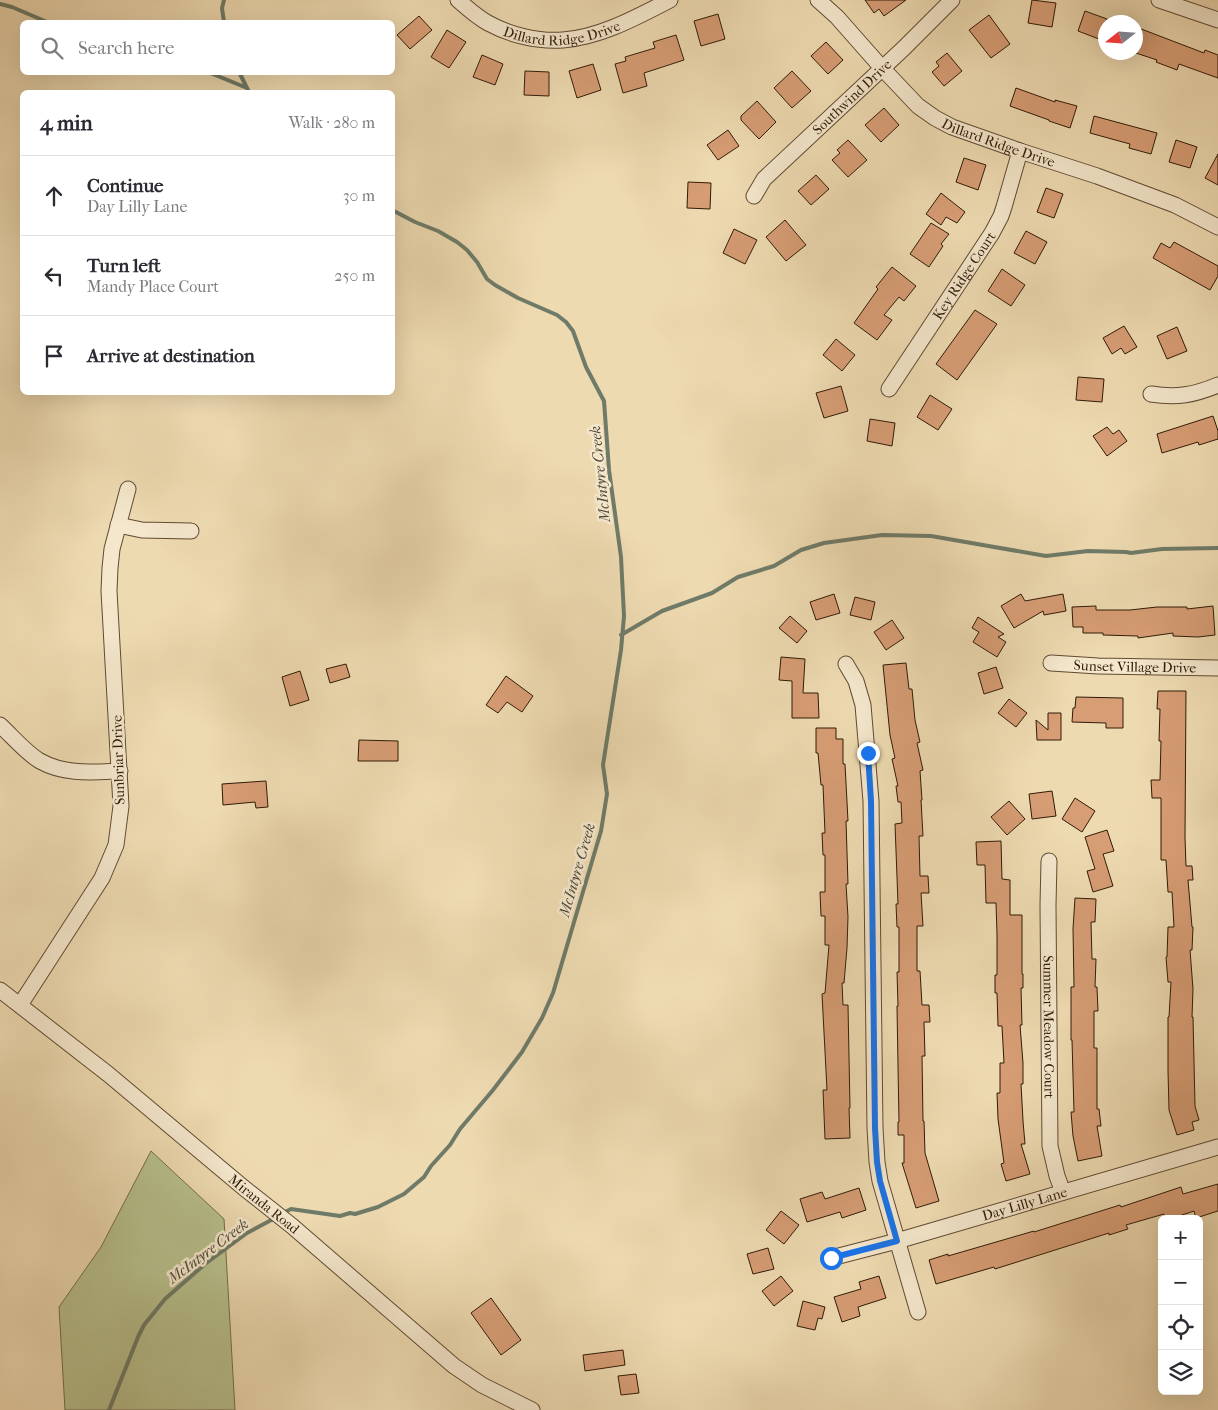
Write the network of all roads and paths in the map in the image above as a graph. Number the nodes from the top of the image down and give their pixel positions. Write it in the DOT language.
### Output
graph roads {
  1 [pos="458,0"];
  2 [pos="670,0"];
  3 [pos="818,0"];
  4 [pos="952,0"];
  5 [pos="1159,0"];
  6 [pos="1218,20"];
  7 [pos="882,68"];
  8 [pos="1020,151"];
  9 [pos="754,196"];
  10 [pos="1218,227"];
  11 [pos="1218,385"];
  12 [pos="889,389"];
  13 [pos="1151,394"];
  14 [pos="128,489"];
  15 [pos="118,525"];
  16 [pos="191,531"];
  17 [pos="1051,663"];
  18 [pos="846,664"];
  19 [pos="1218,668"];
  20 [pos="0,725"];
  21 [pos="120,771"];
  22 [pos="1048,861"];
  23 [pos="0,990"];
  24 [pos="20,1005"];
  25 [pos="1218,1147"];
  26 [pos="1063,1192"];
  27 [pos="897,1241"];
  28 [pos="831,1258"];
  29 [pos="918,1312"];
  30 [pos="532,1410"];
  1 -- 2 [label="street, Dillard Ridge Drive"];
  3 -- 7 [label="street, Dillard Ridge Drive"];
  4 -- 7 [label="street, Southwind Drive"];
  5 -- 6 [label="street"];
  7 -- 8 [label="street, Dillard Ridge Drive"];
  7 -- 9 [label="street, Southwind Drive"];
  8 -- 10 [label="street, Dillard Ridge Drive"];
  8 -- 12 [label="street, Key Ridge Court"];
  11 -- 13 [label="street"];
  14 -- 15 [label="street, Sunbriar Drive"];
  15 -- 16 [label="street"];
  15 -- 21 [label="street, Sunbriar Drive"];
  17 -- 19 [label="street, Sunset Village Drive"];
  18 -- 27 [label="street"];
  20 -- 21 [label="street"];
  21 -- 24 [label="street, Sunbriar Drive"];
  22 -- 26 [label="street, Summer Meadow Court"];
  23 -- 24 [label="street, Miranda Road"];
  24 -- 30 [label="street, Miranda Road"];
  25 -- 26 [label="street, Day Lilly Lane"];
  26 -- 27 [label="street, Day Lilly Lane"];
  27 -- 28 [label="street, Day Lilly Lane"];
  27 -- 29 [label="street"];
}
